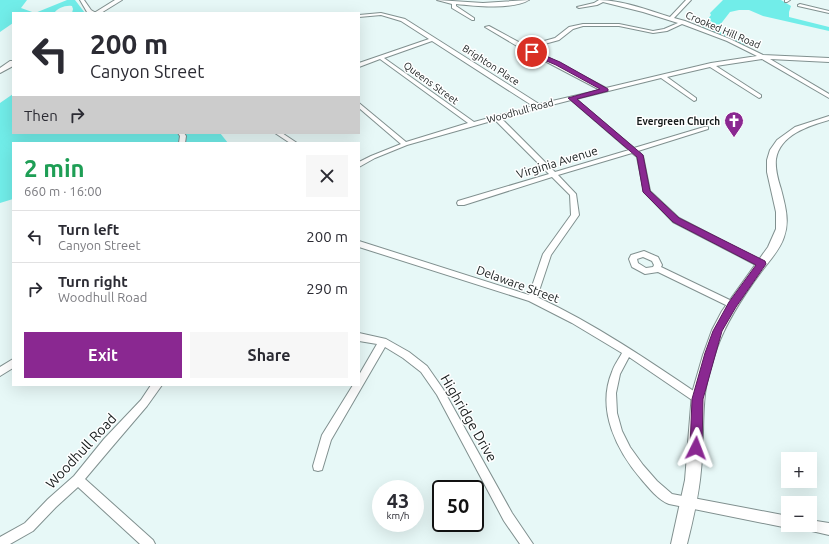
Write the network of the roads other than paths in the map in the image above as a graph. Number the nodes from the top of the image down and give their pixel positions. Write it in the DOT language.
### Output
graph roads {
  1 [pos="82,0"];
  2 [pos="119,0"];
  3 [pos="439,0"];
  4 [pos="527,0"];
  5 [pos="602,0"];
  6 [pos="688,0"];
  7 [pos="622,2"];
  8 [pos="454,3"];
  9 [pos="800,5"];
  10 [pos="579,7"];
  11 [pos="92,12"];
  12 [pos="99,12"];
  13 [pos="829,12"];
  14 [pos="360,16"];
  15 [pos="671,18"];
  16 [pos="472,19"];
  17 [pos="683,22"];
  18 [pos="487,27"];
  19 [pos="433,39"];
  20 [pos="524,48"];
  21 [pos="380,57"];
  22 [pos="763,57"];
  23 [pos="829,60"];
  24 [pos="12,64"];
  25 [pos="360,65"];
  26 [pos="712,65"];
  27 [pos="0,71"];
  28 [pos="663,77"];
  29 [pos="606,90"];
  30 [pos="758,96"];
  31 [pos="829,96"];
  32 [pos="572,98"];
  33 [pos="694,99"];
  34 [pos="360,106"];
  35 [pos="538,106"];
  36 [pos="496,117"];
  37 [pos="829,118"];
  38 [pos="473,124"];
  39 [pos="706,128"];
  40 [pos="280,134"];
  41 [pos="292,142"];
  42 [pos="405,144"];
  43 [pos="635,150"];
  44 [pos="360,164"];
  45 [pos="554,175"];
  46 [pos="461,203"];
  47 [pos="360,244"];
  48 [pos="761,264"];
  49 [pos="658,268"];
  50 [pos="532,299"];
  51 [pos="733,305"];
  52 [pos="360,337"];
  53 [pos="383,342"];
  54 [pos="627,353"];
  55 [pos="12,364"];
  56 [pos="0,372"];
  57 [pos="360,382"];
  58 [pos="156,386"];
  59 [pos="358,386"];
  60 [pos="698,399"];
  61 [pos="318,466"];
  62 [pos="78,480"];
  63 [pos="689,503"];
  64 [pos="781,521"];
  65 [pos="817,527"];
  66 [pos="829,529"];
  67 [pos="0,543"];
  68 [pos="149,544"];
  69 [pos="527,544"];
  70 [pos="679,544"];
  1 -- 11 [label="street"];
  2 -- 12 [label="main road"];
  3 -- 8 [label="street"];
  4 -- 8 [label="street"];
  5 -- 7 [label="street, Crooked Hill Road"];
  5 -- 10 [label="street"];
  6 -- 15 [label="street"];
  7 -- 15 [label="street, Crooked Hill Road"];
  8 -- 16 [label="street"];
  9 -- 13 [label="street"];
  14 -- 19 [label="street, Brighton Place"];
  15 -- 17 [label="street, Crooked Hill Road"];
  17 -- 20 [label="street"];
  17 -- 22 [label="street, Crooked Hill Road"];
  18 -- 20 [label="street"];
  19 -- 21 [label="street"];
  19 -- 35 [label="street, Brighton Place"];
  20 -- 29 [label="street"];
  21 -- 25 [label="street"];
  21 -- 38 [label="street, Queens Street"];
  22 -- 23 [label="street, Woodhull Road"];
  22 -- 26 [label="street, Woodhull Road"];
  22 -- 31 [label="street, Crooked Hill Road"];
  24 -- 27 [label="main road"];
  26 -- 28 [label="street, Woodhull Road"];
  26 -- 30 [label="street"];
  28 -- 29 [label="street, Woodhull Road"];
  28 -- 33 [label="street"];
  29 -- 32 [label="street, Woodhull Road"];
  32 -- 35 [label="street, Woodhull Road"];
  32 -- 43 [label="street"];
  34 -- 42 [label="street"];
  35 -- 36 [label="street, Woodhull Road"];
  36 -- 38 [label="street, Woodhull Road"];
  36 -- 45 [label="street"];
  37 -- 48 [label="main road"];
  38 -- 42 [label="street, Woodhull Road"];
  39 -- 43 [label="street, Virginia Avenue"];
  40 -- 41 [label="street"];
  42 -- 44 [label="street, Woodhull Road"];
  43 -- 45 [label="street, Virginia Avenue"];
  43 -- 48 [label="street"];
  45 -- 46 [label="street, Virginia Avenue"];
  45 -- 50 [label="street"];
  47 -- 50 [label="street, Delaware Street"];
  48 -- 51 [label="main road"];
  49 -- 51 [label="street"];
  50 -- 54 [label="street, Delaware Street"];
  51 -- 60 [label="main road"];
  52 -- 53 [label="street, Highridge Drive"];
  53 -- 57 [label="street"];
  53 -- 69 [label="street, Highridge Drive"];
  54 -- 60 [label="street, Delaware Street"];
  54 -- 63 [label="street"];
  55 -- 56 [label="street"];
  58 -- 62 [label="street, Woodhull Road"];
  59 -- 61 [label="street"];
  60 -- 63 [label="main road"];
  62 -- 67 [label="street, Woodhull Road"];
  62 -- 68 [label="street"];
  63 -- 64 [label="street"];
  63 -- 70 [label="main road"];
  65 -- 66 [label="street"];
}
